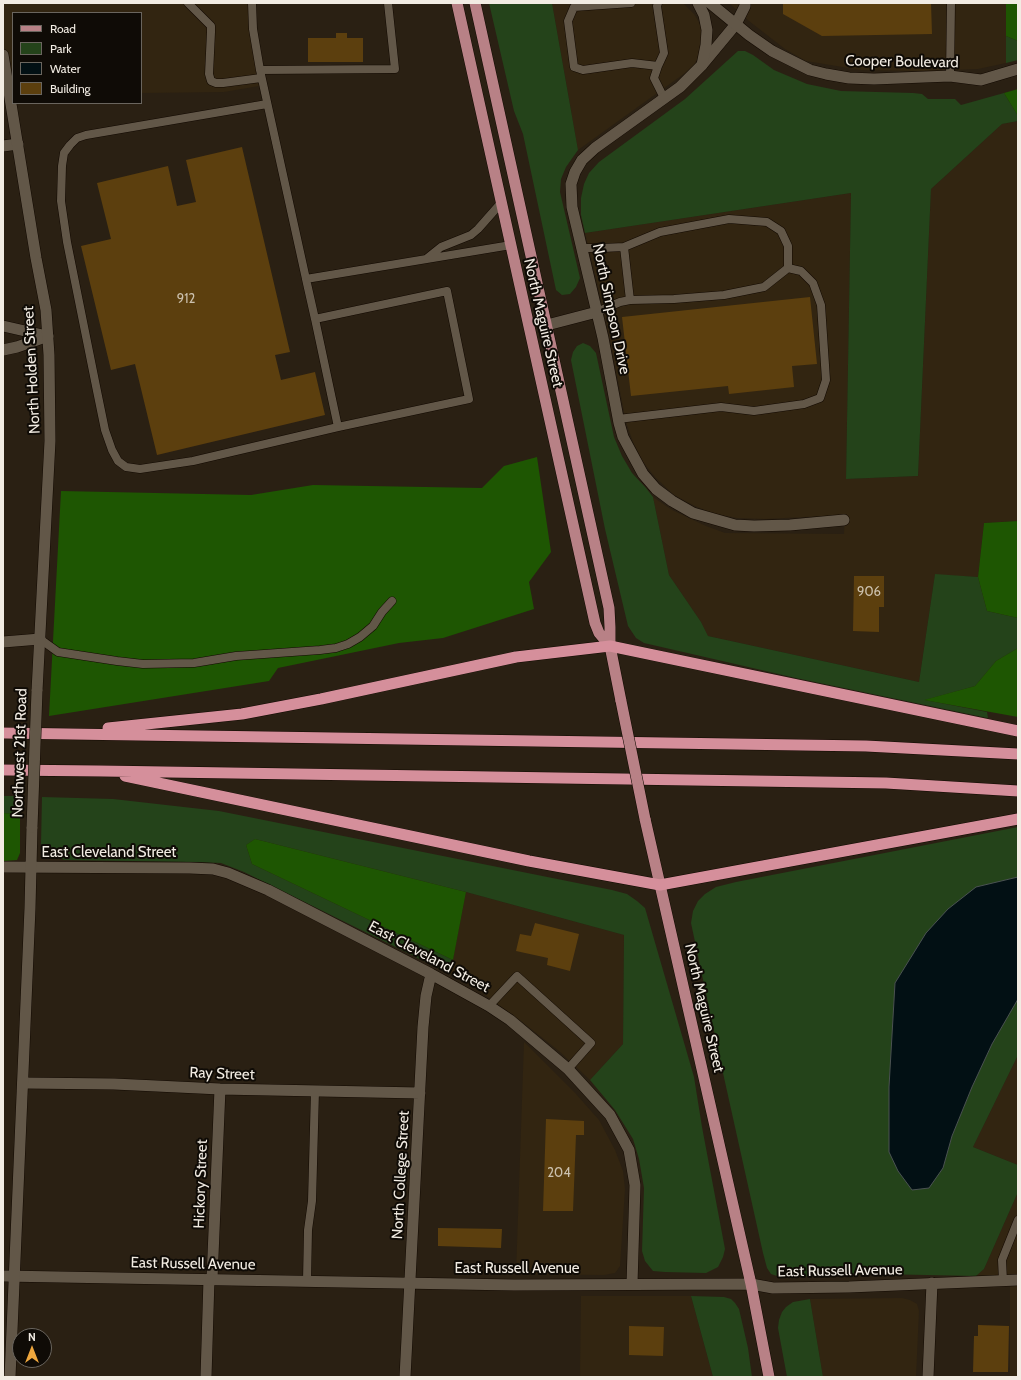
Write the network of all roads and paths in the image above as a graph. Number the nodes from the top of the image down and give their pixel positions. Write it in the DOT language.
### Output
graph roads {
  1 [pos="188,3"];
  2 [pos="252,3"];
  3 [pos="388,3"];
  4 [pos="457,3"];
  5 [pos="475,3"];
  6 [pos="483,3"];
  7 [pos="631,3"];
  8 [pos="658,3"];
  9 [pos="698,3"];
  10 [pos="710,3"];
  11 [pos="745,3"];
  12 [pos="951,3"];
  13 [pos="736,24"];
  14 [pos="483,38"];
  15 [pos="3,55"];
  16 [pos="702,65"];
  17 [pos="658,66"];
  18 [pos="1018,69"];
  19 [pos="260,74"];
  20 [pos="950,76"];
  21 [pos="664,98"];
  22 [pos="267,104"];
  23 [pos="18,144"];
  24 [pos="3,146"];
  25 [pos="501,203"];
  26 [pos="511,245"];
  27 [pos="624,247"];
  28 [pos="582,248"];
  29 [pos="425,260"];
  30 [pos="788,268"];
  31 [pos="306,279"];
  32 [pos="630,300"];
  33 [pos="597,312"];
  34 [pos="315,319"];
  35 [pos="547,325"];
  36 [pos="3,326"];
  37 [pos="48,336"];
  38 [pos="3,350"];
  39 [pos="618,419"];
  40 [pos="338,427"];
  41 [pos="844,520"];
  42 [pos="392,601"];
  43 [pos="40,639"];
  44 [pos="3,642"];
  45 [pos="610,646"];
  46 [pos="1018,731"];
  47 [pos="3,733"];
  48 [pos="59,733"];
  49 [pos="1018,754"];
  50 [pos="3,770"];
  51 [pos="101,771"];
  52 [pos="1018,791"];
  53 [pos="1018,819"];
  54 [pos="3,867"];
  55 [pos="31,868"];
  56 [pos="660,885"];
  57 [pos="431,974"];
  58 [pos="489,1006"];
  59 [pos="568,1069"];
  60 [pos="23,1083"];
  61 [pos="220,1090"];
  62 [pos="315,1091"];
  63 [pos="420,1093"];
  64 [pos="1018,1220"];
  65 [pos="3,1276"];
  66 [pos="15,1276"];
  67 [pos="211,1279"];
  68 [pos="1018,1280"];
  69 [pos="308,1281"];
  70 [pos="1002,1281"];
  71 [pos="409,1283"];
  72 [pos="632,1284"];
  73 [pos="751,1284"];
  74 [pos="932,1284"];
  75 [pos="10,1377"];
  76 [pos="206,1377"];
  77 [pos="405,1377"];
  78 [pos="769,1377"];
  79 [pos="928,1377"];
  1 -- 19 [label="lane"];
  2 -- 19 [label="lane"];
  3 -- 19 [label="lane"];
  4 -- 25 [label="main road, North Maguire Street"];
  5 -- 14 [label="main road, North Maguire Street"];
  6 -- 14 [label="main road"];
  7 -- 17 [label="lane"];
  8 -- 17 [label="lane"];
  9 -- 16 [label="street"];
  10 -- 13 [label="street, Cooper Boulevard"];
  11 -- 13 [label="street, North Simpson Drive"];
  12 -- 20 [label="lane"];
  13 -- 16 [label="street, North Simpson Drive"];
  13 -- 20 [label="street, Cooper Boulevard"];
  14 -- 35 [label="main road, North Maguire Street"];
  15 -- 23 [label="street, North Holden Street"];
  16 -- 21 [label="street, North Simpson Drive"];
  17 -- 21 [label="lane"];
  18 -- 20 [label="street, Cooper Boulevard"];
  19 -- 22 [label="lane"];
  21 -- 28 [label="street, North Simpson Drive"];
  22 -- 31 [label="lane"];
  22 -- 40 [label="lane"];
  23 -- 24 [label="street"];
  23 -- 37 [label="street, North Holden Street"];
  25 -- 26 [label="main road, North Maguire Street"];
  25 -- 29 [label="lane"];
  26 -- 29 [label="lane"];
  26 -- 45 [label="main road, North Maguire Street"];
  27 -- 28 [label="lane"];
  27 -- 30 [label="lane"];
  27 -- 32 [label="lane"];
  28 -- 33 [label="street, North Simpson Drive"];
  29 -- 31 [label="lane"];
  30 -- 32 [label="lane"];
  30 -- 39 [label="lane"];
  31 -- 34 [label="lane"];
  32 -- 33 [label="lane"];
  33 -- 35 [label="street"];
  33 -- 39 [label="street, North Simpson Drive"];
  34 -- 40 [label="lane"];
  34 -- 40 [label="lane"];
  35 -- 45 [label="main road, North Maguire Street"];
  36 -- 37 [label="street"];
  37 -- 38 [label="street"];
  37 -- 43 [label="street, North Holden Street"];
  39 -- 41 [label="street, North Simpson Drive"];
  42 -- 43 [label="lane"];
  43 -- 44 [label="street"];
  43 -- 55 [label="street, Northwest 21st Road, bridge"];
  45 -- 46 [label="highway"];
  45 -- 48 [label="highway"];
  45 -- 56 [label="main road, North Maguire Street, bridge"];
  47 -- 48 [label="highway"];
  48 -- 49 [label="highway"];
  50 -- 51 [label="highway"];
  51 -- 52 [label="highway"];
  51 -- 56 [label="highway"];
  53 -- 56 [label="highway"];
  54 -- 55 [label="street, East Cleveland Street"];
  55 -- 57 [label="street, East Cleveland Street"];
  55 -- 60 [label="street"];
  56 -- 73 [label="main road, North Maguire Street"];
  57 -- 58 [label="street, East Cleveland Street"];
  57 -- 63 [label="street, North College Street"];
  58 -- 59 [label="street, East Cleveland Street"];
  58 -- 59 [label="lane"];
  59 -- 72 [label="street, East Cleveland Street"];
  60 -- 61 [label="street, Ray Street"];
  60 -- 66 [label="street"];
  61 -- 62 [label="street, Ray Street"];
  61 -- 67 [label="street, Hickory Street"];
  62 -- 63 [label="street, Ray Street"];
  62 -- 69 [label="lane"];
  63 -- 71 [label="street, North College Street"];
  64 -- 70 [label="lane"];
  65 -- 66 [label="street, East Russell Avenue"];
  66 -- 67 [label="street, East Russell Avenue"];
  66 -- 75 [label="street"];
  67 -- 69 [label="street, East Russell Avenue"];
  67 -- 76 [label="street, Hickory Street"];
  68 -- 70 [label="street, East Russell Avenue"];
  69 -- 71 [label="street, East Russell Avenue"];
  70 -- 74 [label="street, East Russell Avenue"];
  71 -- 72 [label="street, East Russell Avenue"];
  71 -- 77 [label="street, North College Street"];
  72 -- 73 [label="street, East Russell Avenue"];
  73 -- 74 [label="street, East Russell Avenue"];
  73 -- 78 [label="main road, North Maguire Street"];
  74 -- 79 [label="street"];
}
